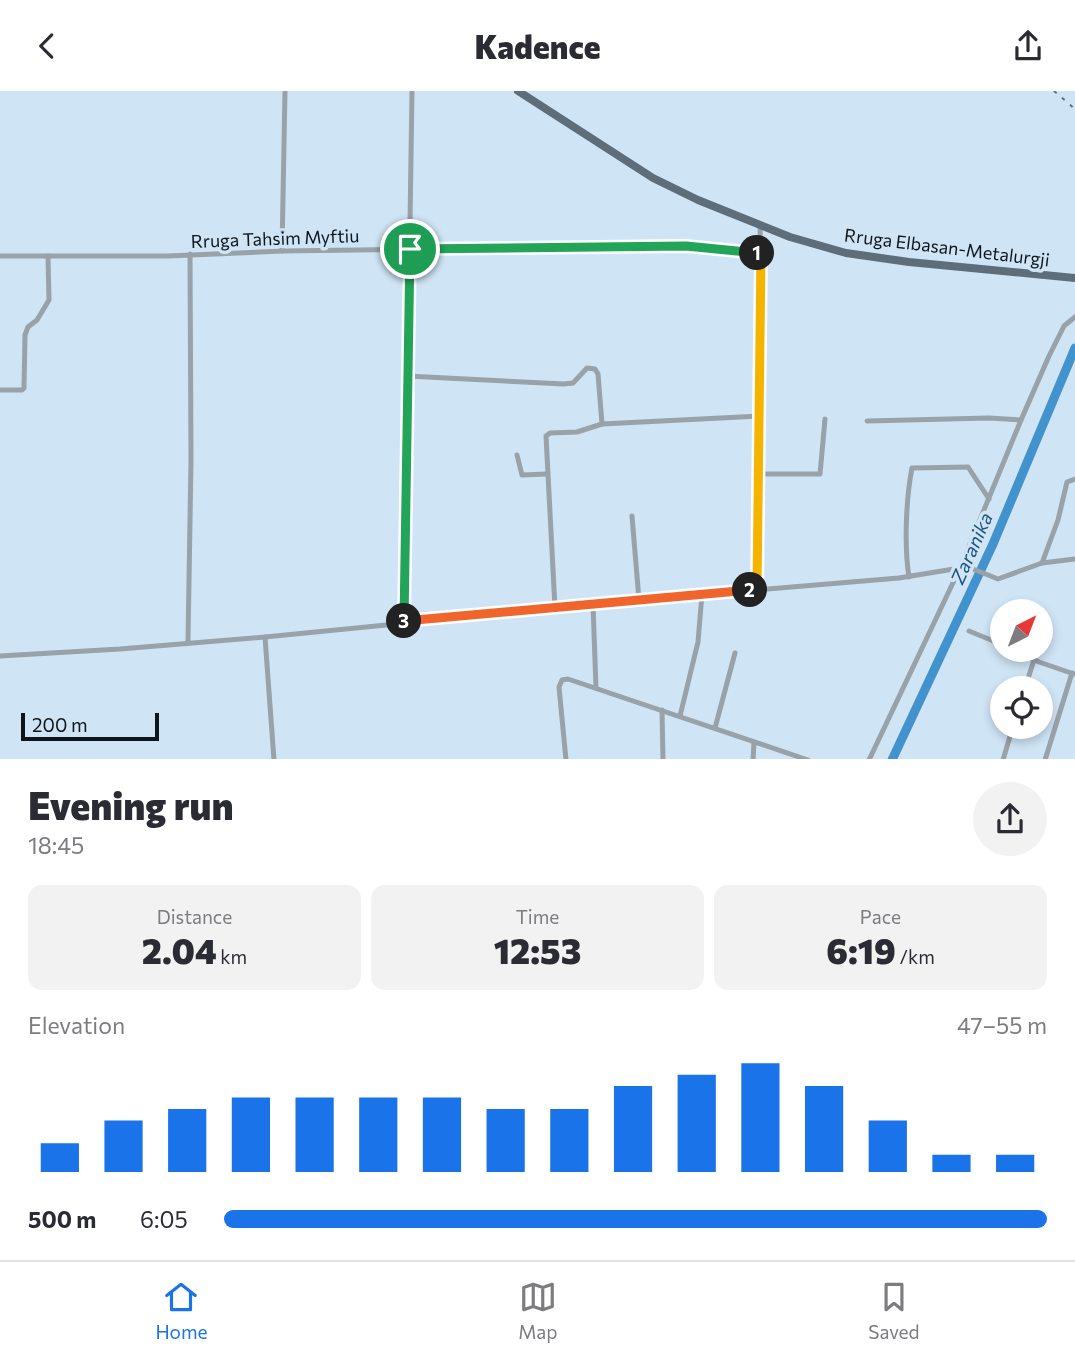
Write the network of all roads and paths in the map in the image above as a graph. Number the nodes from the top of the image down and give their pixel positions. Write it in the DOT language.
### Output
graph roads {
  1 [pos="285,91"];
  2 [pos="412,91"];
  3 [pos="518,91"];
  4 [pos="760,226"];
  5 [pos="410,249"];
  6 [pos="282,251"];
  7 [pos="190,254"];
  8 [pos="761,254"];
  9 [pos="0,256"];
  10 [pos="48,256"];
  11 [pos="1075,278"];
  12 [pos="1075,317"];
  13 [pos="407,376"];
  14 [pos="0,390"];
  15 [pos="760,416"];
  16 [pos="825,419"];
  17 [pos="867,421"];
  18 [pos="1021,421"];
  19 [pos="601,424"];
  20 [pos="517,455"];
  21 [pos="547,474"];
  22 [pos="758,474"];
  23 [pos="1075,479"];
  24 [pos="989,499"];
  25 [pos="632,516"];
  26 [pos="1075,559"];
  27 [pos="1042,563"];
  28 [pos="960,568"];
  29 [pos="909,577"];
  30 [pos="757,589"];
  31 [pos="702,594"];
  32 [pos="639,600"];
  33 [pos="593,604"];
  34 [pos="555,608"];
  35 [pos="404,621"];
  36 [pos="969,631"];
  37 [pos="265,637"];
  38 [pos="990,640"];
  39 [pos="188,642"];
  40 [pos="735,653"];
  41 [pos="0,656"];
  42 [pos="1040,662"];
  43 [pos="1073,674"];
  44 [pos="596,688"];
  45 [pos="662,710"];
  46 [pos="680,716"];
  47 [pos="715,728"];
  48 [pos="1009,739"];
  49 [pos="754,741"];
  50 [pos="274,759"];
  51 [pos="566,759"];
  52 [pos="663,759"];
  53 [pos="753,759"];
  54 [pos="808,759"];
  55 [pos="869,759"];
  56 [pos="1003,759"];
  57 [pos="1045,759"];
  1 -- 6 [label="street"];
  2 -- 5 [label="street"];
  3 -- 4 [label="main road, Rruga Elbasan-Metalurgji"];
  4 -- 8 [label="street"];
  4 -- 11 [label="main road, Rruga Elbasan-Metalurgji"];
  5 -- 6 [label="street, Rruga Tahsim Myftiu"];
  5 -- 8 [label="street, Rruga Tahsim Myftiu"];
  5 -- 13 [label="street"];
  6 -- 7 [label="street, Rruga Tahsim Myftiu"];
  7 -- 10 [label="street, Rruga Tahsim Myftiu"];
  7 -- 39 [label="street"];
  8 -- 15 [label="street"];
  9 -- 10 [label="street, Rruga Tahsim Myftiu"];
  10 -- 14 [label="street"];
  12 -- 18 [label="street"];
  13 -- 19 [label="street"];
  13 -- 35 [label="street"];
  15 -- 19 [label="street"];
  15 -- 22 [label="street"];
  16 -- 22 [label="street"];
  17 -- 18 [label="street"];
  18 -- 24 [label="street"];
  19 -- 21 [label="street"];
  20 -- 21 [label="street"];
  21 -- 34 [label="street"];
  22 -- 30 [label="street"];
  23 -- 27 [label="street"];
  24 -- 28 [label="street"];
  24 -- 29 [label="street"];
  25 -- 32 [label="street"];
  26 -- 27 [label="street"];
  27 -- 28 [label="street"];
  28 -- 29 [label="street"];
  28 -- 55 [label="street"];
  29 -- 30 [label="street"];
  30 -- 31 [label="street"];
  31 -- 32 [label="street"];
  31 -- 46 [label="street"];
  32 -- 33 [label="street"];
  33 -- 34 [label="street"];
  33 -- 44 [label="street"];
  34 -- 35 [label="street"];
  35 -- 37 [label="street"];
  36 -- 38 [label="street"];
  37 -- 39 [label="street"];
  37 -- 50 [label="street"];
  39 -- 41 [label="street"];
  40 -- 47 [label="street"];
  42 -- 43 [label="street"];
  43 -- 57 [label="street"];
  44 -- 45 [label="street"];
  44 -- 51 [label="street"];
  45 -- 46 [label="street"];
  45 -- 52 [label="street"];
  46 -- 47 [label="street"];
  47 -- 49 [label="street"];
  48 -- 56 [label="street"];
  49 -- 53 [label="street"];
  49 -- 54 [label="street"];
}
